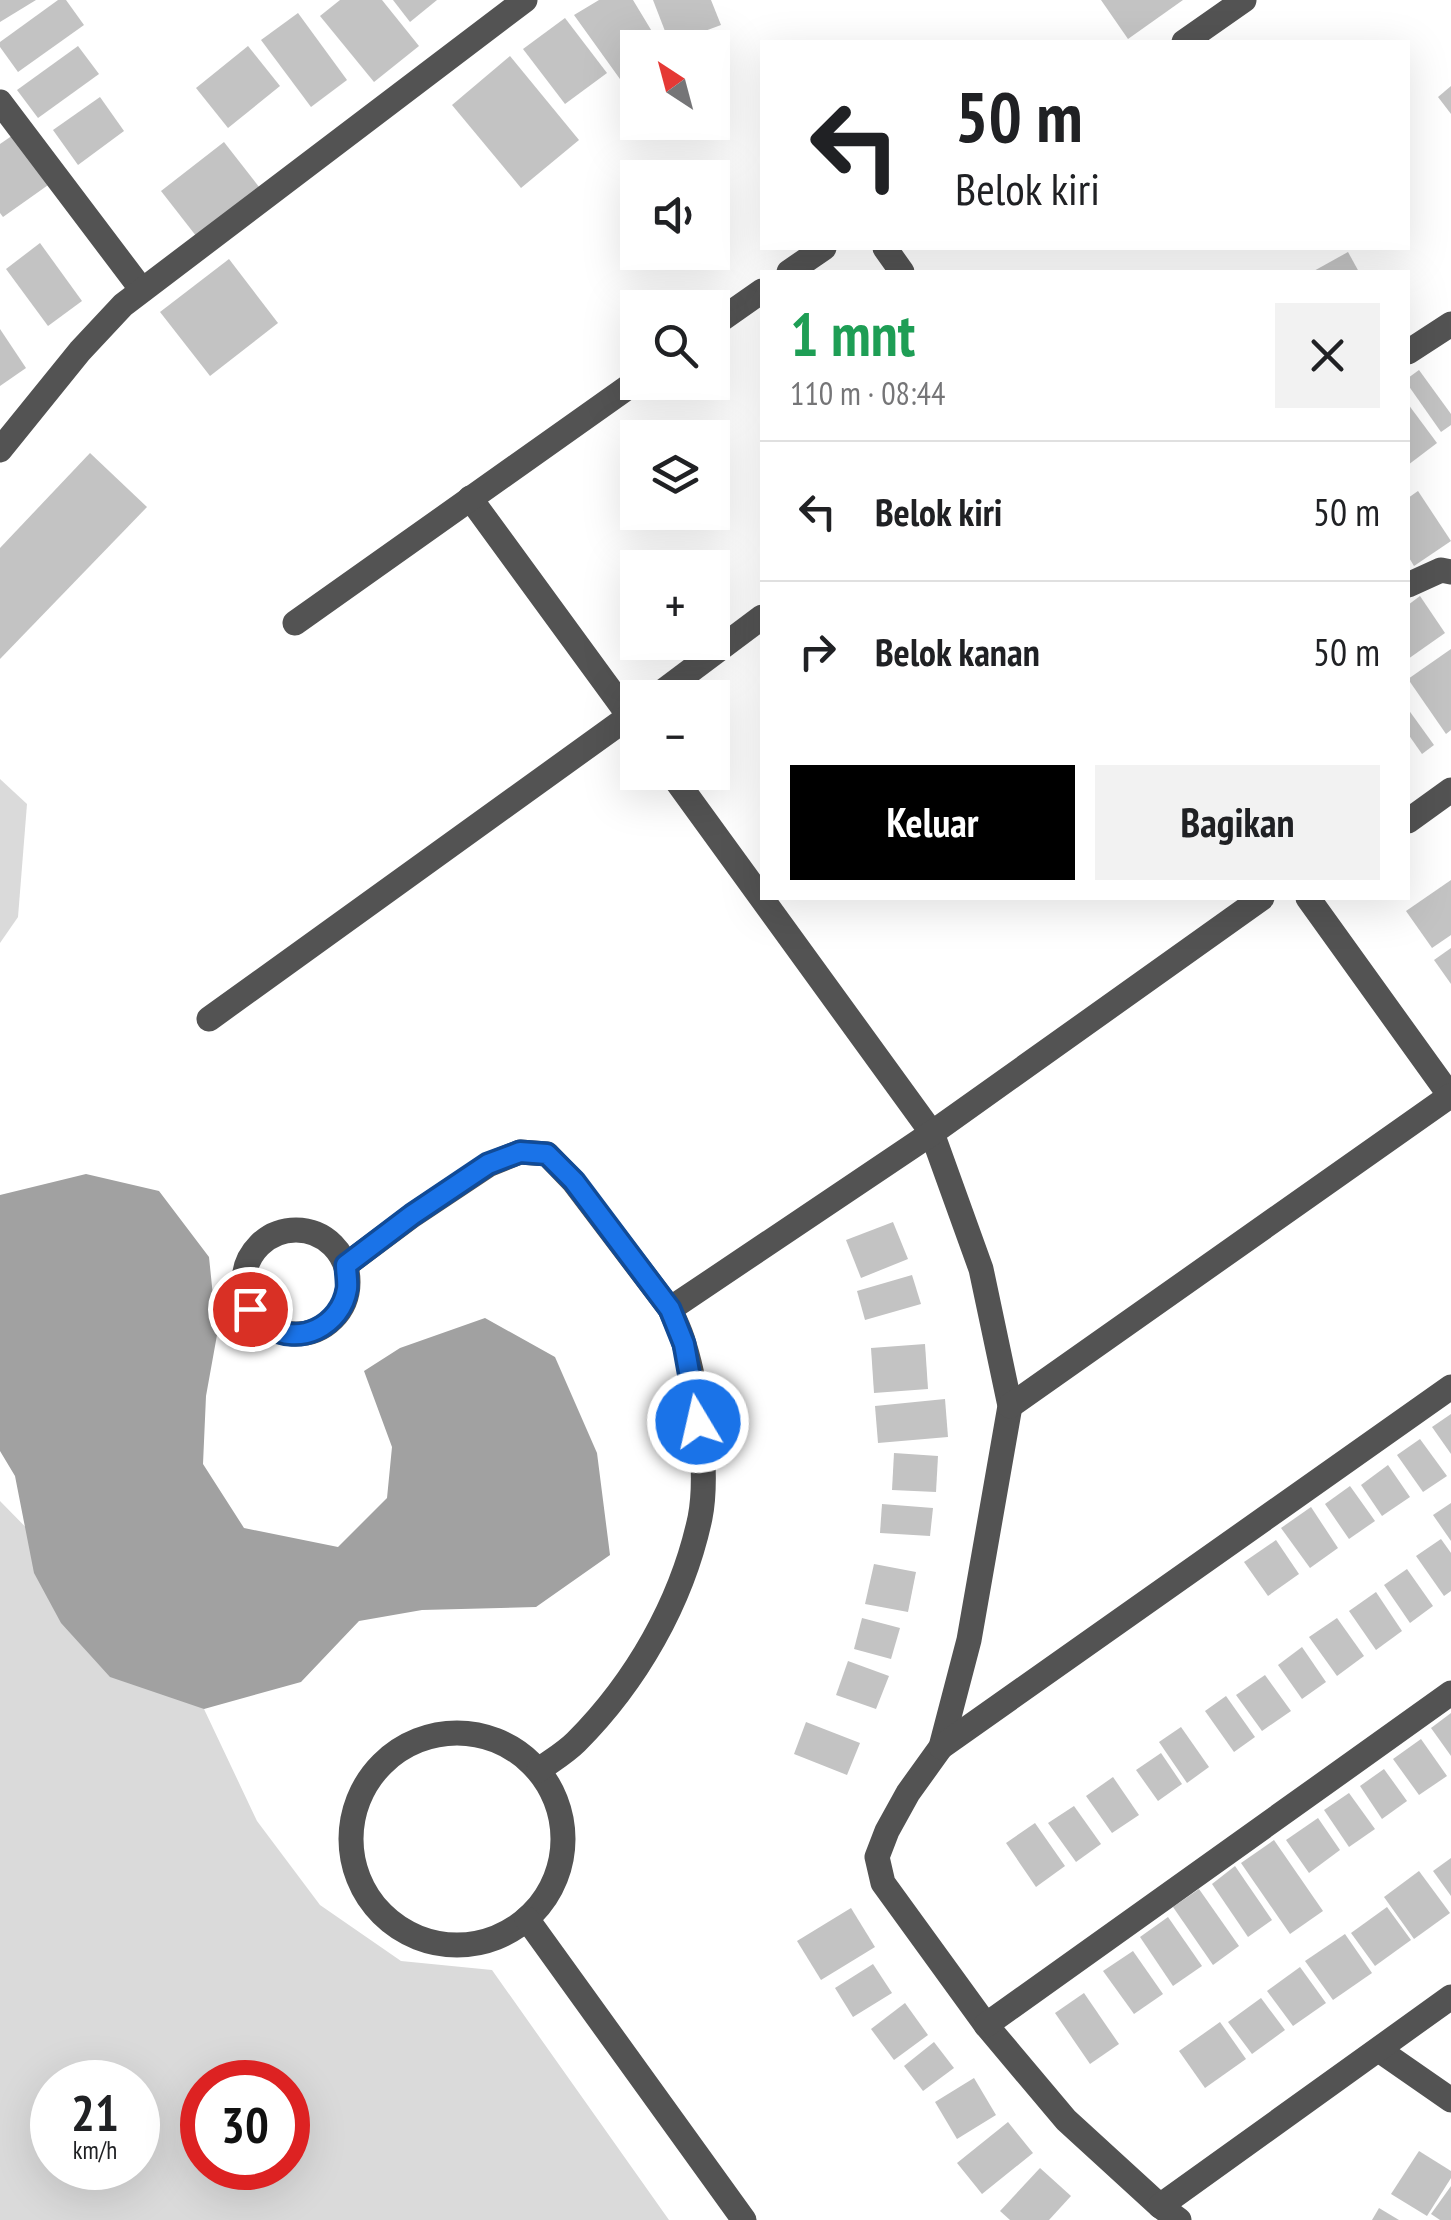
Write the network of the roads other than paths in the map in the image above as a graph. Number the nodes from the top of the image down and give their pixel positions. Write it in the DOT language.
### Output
graph roads {
  1 [pos="526,0"];
  2 [pos="1244,0"];
  3 [pos="1187,40"];
  4 [pos="0,102"];
  5 [pos="821,250"];
  6 [pos="792,270"];
  7 [pos="142,290"];
  8 [pos="760,292"];
  9 [pos="730,313"];
  10 [pos="1451,324"];
  11 [pos="1410,351"];
  12 [pos="620,393"];
  13 [pos="0,450"];
  14 [pos="470,498"];
  15 [pos="1451,572"];
  16 [pos="1410,584"];
  17 [pos="760,618"];
  18 [pos="295,622"];
  19 [pos="678,680"];
  20 [pos="620,698"];
  21 [pos="620,729"];
  22 [pos="685,790"];
  23 [pos="1451,790"];
  24 [pos="1410,820"];
  25 [pos="760,880"];
  26 [pos="1259,900"];
  27 [pos="1309,900"];
  28 [pos="780,904"];
  29 [pos="209,1018"];
  30 [pos="1451,1097"];
  31 [pos="932,1133"];
  32 [pos="346,1265"];
  33 [pos="670,1309"];
  34 [pos="1451,1387"];
  35 [pos="1010,1406"];
  36 [pos="1451,1693"];
  37 [pos="941,1747"];
  38 [pos="539,1770"];
  39 [pos="527,1919"];
  40 [pos="1451,1997"];
  41 [pos="986,2025"];
  42 [pos="1379,2050"];
  43 [pos="1451,2100"];
  44 [pos="1169,2213"];
  45 [pos="744,2220"];
  1 -- 7 [label="street"];
  2 -- 3 [label="street"];
  4 -- 7 [label="street"];
  5 -- 6 [label="street"];
  7 -- 13 [label="street"];
  8 -- 9 [label="street"];
  10 -- 11 [label="street"];
  12 -- 14 [label="street"];
  14 -- 18 [label="street"];
  14 -- 20 [label="street"];
  15 -- 16 [label="street"];
  17 -- 19 [label="street"];
  21 -- 29 [label="street"];
  22 -- 25 [label="street"];
  23 -- 24 [label="street"];
  26 -- 31 [label="street"];
  27 -- 30 [label="street"];
  28 -- 31 [label="street"];
  30 -- 35 [label="street"];
  31 -- 33 [label="street"];
  31 -- 35 [label="street"];
  32 -- 32 [label="street"];
  32 -- 33 [label="street"];
  33 -- 38 [label="street"];
  34 -- 37 [label="street"];
  35 -- 37 [label="street"];
  36 -- 41 [label="street"];
  37 -- 41 [label="street"];
  38 -- 39 [label="street"];
  38 -- 39 [label="street"];
  39 -- 45 [label="street"];
  40 -- 42 [label="street"];
  41 -- 44 [label="street"];
  42 -- 43 [label="street"];
  42 -- 44 [label="street"];
}
